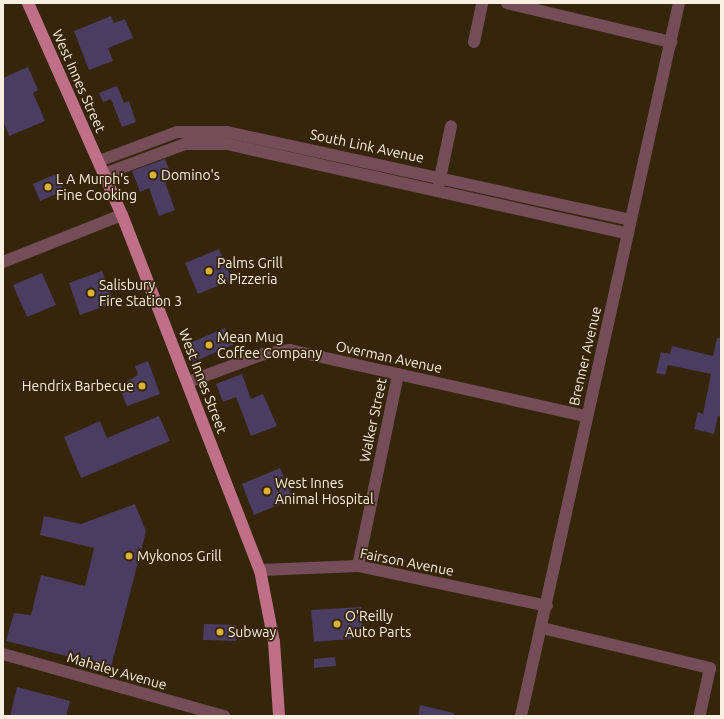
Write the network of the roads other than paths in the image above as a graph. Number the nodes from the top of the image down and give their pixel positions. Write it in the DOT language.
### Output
graph roads {
  1 [pos="28,3"];
  2 [pos="482,3"];
  3 [pos="507,3"];
  4 [pos="680,3"];
  5 [pos="474,42"];
  6 [pos="671,42"];
  7 [pos="451,126"];
  8 [pos="99,161"];
  9 [pos="104,174"];
  10 [pos="441,176"];
  11 [pos="437,192"];
  12 [pos="122,215"];
  13 [pos="631,220"];
  14 [pos="628,234"];
  15 [pos="3,262"];
  16 [pos="398,374"];
  17 [pos="188,382"];
  18 [pos="586,416"];
  19 [pos="358,566"];
  20 [pos="260,570"];
  21 [pos="547,606"];
  22 [pos="542,628"];
  23 [pos="3,654"];
  24 [pos="700,714"];
  25 [pos="224,716"];
  26 [pos="279,716"];
  27 [pos="521,716"];
  1 -- 8 [label="main road, West Innes Street"];
  2 -- 5 [label="street"];
  3 -- 6 [label="street"];
  4 -- 6 [label="street, Brenner Avenue"];
  6 -- 13 [label="street, Brenner Avenue"];
  7 -- 10 [label="street"];
  8 -- 9 [label="main road, West Innes Street"];
  8 -- 10 [label="street, South Link Avenue"];
  9 -- 11 [label="street, South Link Avenue"];
  9 -- 12 [label="main road, West Innes Street"];
  10 -- 11 [label="street"];
  10 -- 13 [label="street, South Link Avenue"];
  11 -- 14 [label="street, South Link Avenue"];
  12 -- 15 [label="street"];
  12 -- 17 [label="main road, West Innes Street"];
  13 -- 14 [label="street, Brenner Avenue"];
  14 -- 18 [label="street, Brenner Avenue"];
  16 -- 17 [label="street, Overman Avenue"];
  16 -- 18 [label="street, Overman Avenue"];
  16 -- 19 [label="street, Walker Street"];
  17 -- 20 [label="main road, West Innes Street"];
  18 -- 21 [label="street, Brenner Avenue"];
  19 -- 20 [label="street, Fairson Avenue"];
  19 -- 21 [label="street, Fairson Avenue"];
  20 -- 26 [label="main road, West Innes Street"];
  21 -- 22 [label="street, Brenner Avenue"];
  22 -- 24 [label="street"];
  22 -- 27 [label="street, Brenner Avenue"];
  23 -- 25 [label="street, Mahaley Avenue"];
}
